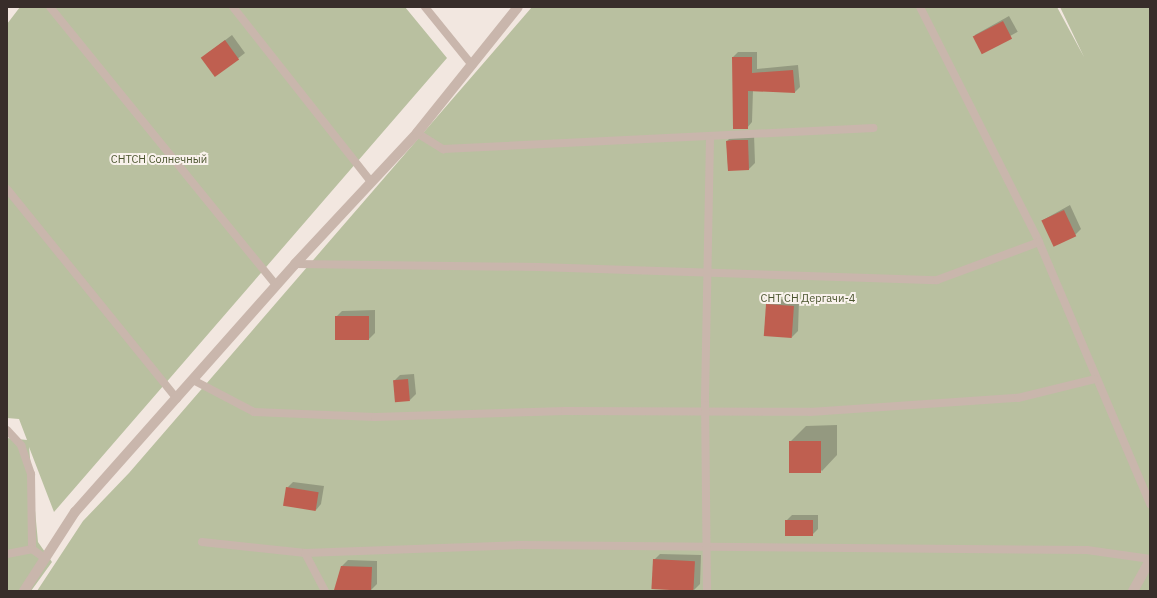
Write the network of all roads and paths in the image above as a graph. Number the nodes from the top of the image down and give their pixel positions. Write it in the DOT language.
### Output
graph roads {
  1 [pos="50,7"];
  2 [pos="233,7"];
  3 [pos="424,7"];
  4 [pos="518,7"];
  5 [pos="920,7"];
  6 [pos="472,65"];
  7 [pos="873,128"];
  8 [pos="417,133"];
  9 [pos="710,139"];
  10 [pos="372,182"];
  11 [pos="7,189"];
  12 [pos="1039,242"];
  13 [pos="295,264"];
  14 [pos="707,271"];
  15 [pos="276,285"];
  16 [pos="1095,379"];
  17 [pos="193,380"];
  18 [pos="177,399"];
  19 [pos="705,411"];
  20 [pos="7,430"];
  21 [pos="1150,504"];
  22 [pos="202,542"];
  23 [pos="705,547"];
  24 [pos="32,549"];
  25 [pos="305,553"];
  26 [pos="7,554"];
  27 [pos="46,559"];
  28 [pos="1150,560"];
  29 [pos="24,591"];
  30 [pos="325,591"];
  31 [pos="707,591"];
  32 [pos="1133,591"];
  1 -- 15 [label="lane"];
  2 -- 10 [label="lane"];
  3 -- 6 [label="lane"];
  4 -- 6 [label="street"];
  5 -- 12 [label="lane"];
  6 -- 8 [label="street"];
  7 -- 9 [label="lane"];
  8 -- 9 [label="lane"];
  8 -- 10 [label="street"];
  9 -- 14 [label="lane"];
  10 -- 13 [label="street"];
  11 -- 18 [label="lane"];
  12 -- 14 [label="lane"];
  12 -- 16 [label="lane"];
  13 -- 14 [label="lane"];
  13 -- 15 [label="street"];
  14 -- 19 [label="lane"];
  15 -- 17 [label="street"];
  16 -- 19 [label="lane"];
  16 -- 21 [label="lane"];
  17 -- 18 [label="street"];
  17 -- 19 [label="lane"];
  18 -- 27 [label="street"];
  19 -- 23 [label="lane"];
  20 -- 24 [label="lane"];
  22 -- 25 [label="lane"];
  23 -- 25 [label="lane"];
  23 -- 28 [label="lane"];
  23 -- 31 [label="lane"];
  24 -- 26 [label="lane"];
  24 -- 27 [label="lane"];
  25 -- 30 [label="lane"];
  27 -- 29 [label="street"];
  28 -- 32 [label="street"];
}
